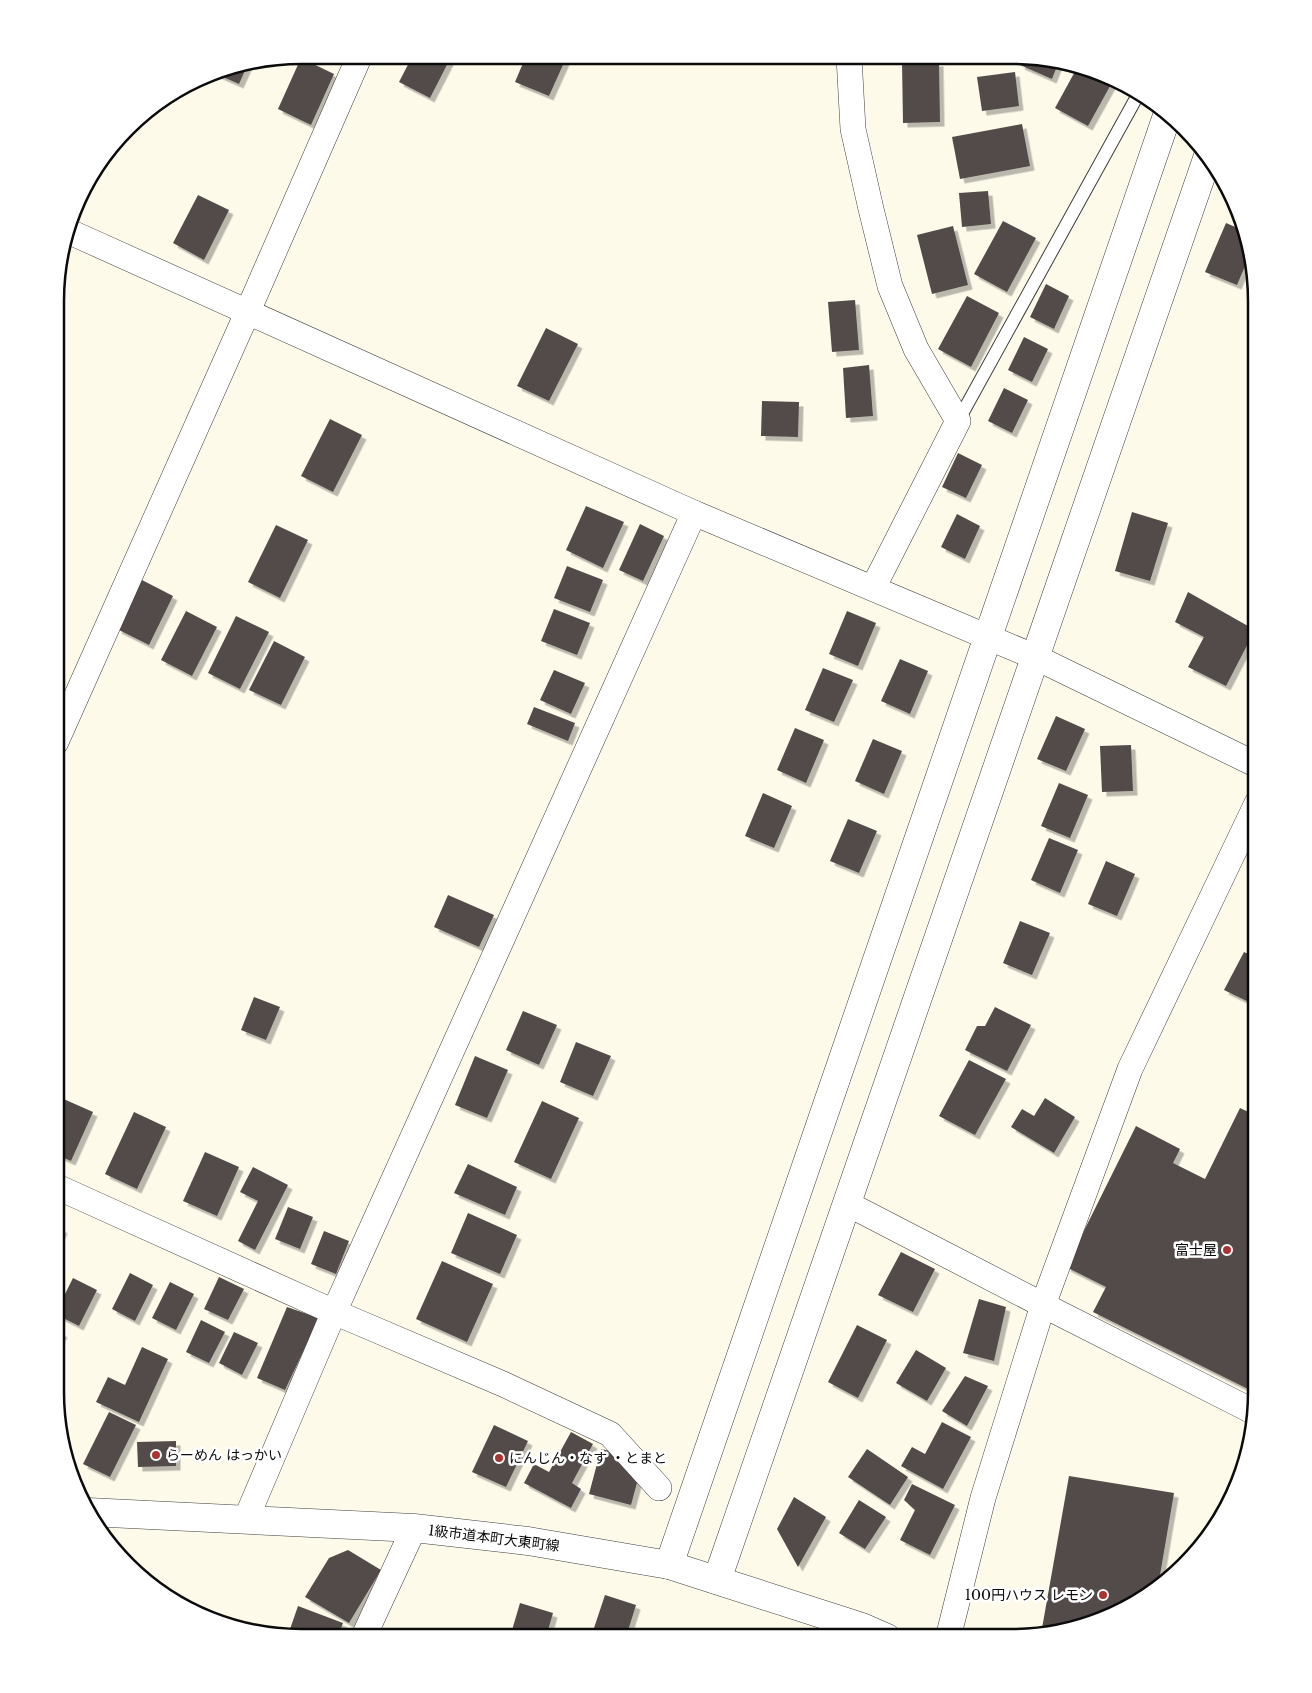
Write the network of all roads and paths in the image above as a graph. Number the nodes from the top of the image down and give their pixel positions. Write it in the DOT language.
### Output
graph roads {
  1 [pos="356,64"];
  2 [pos="849,64"];
  3 [pos="1136,99"];
  4 [pos="1165,121"];
  5 [pos="1205,165"];
  6 [pos="74,234"];
  7 [pos="248,311"];
  8 [pos="958,420"];
  9 [pos="694,513"];
  10 [pos="873,588"];
  11 [pos="988,637"];
  12 [pos="1035,657"];
  13 [pos="64,724"];
  14 [pos="1248,761"];
  15 [pos="1248,822"];
  16 [pos="64,1190"];
  17 [pos="846,1203"];
  18 [pos="1043,1306"];
  19 [pos="334,1312"];
  20 [pos="1248,1409"];
  21 [pos="659,1488"];
  22 [pos="96,1512"];
  23 [pos="246,1519"];
  24 [pos="414,1528"];
  25 [pos="668,1564"];
  26 [pos="717,1580"];
  27 [pos="367,1629"];
  28 [pos="867,1629"];
  29 [pos="950,1629"];
  1 -- 7 [label="street"];
  2 -- 8 [label="street"];
  3 -- 8 [label="lane"];
  4 -- 11 [label="street"];
  5 -- 12 [label="street"];
  6 -- 7 [label="street"];
  7 -- 9 [label="street"];
  7 -- 13 [label="street"];
  8 -- 10 [label="street"];
  9 -- 10 [label="street"];
  9 -- 19 [label="street"];
  10 -- 11 [label="street"];
  11 -- 12 [label="street"];
  11 -- 25 [label="street"];
  12 -- 14 [label="street"];
  12 -- 17 [label="street"];
  15 -- 18 [label="street"];
  16 -- 19 [label="street"];
  17 -- 18 [label="street"];
  17 -- 26 [label="street"];
  18 -- 20 [label="street"];
  18 -- 29 [label="street"];
  19 -- 21 [label="street"];
  19 -- 23 [label="street"];
  22 -- 23 [label="street, 1級市道本町大東町線"];
  23 -- 24 [label="street, 1級市道本町大東町線"];
  24 -- 25 [label="street, 1級市道本町大東町線"];
  24 -- 27 [label="street"];
  25 -- 26 [label="street, 1級市道本町大東町線"];
  26 -- 28 [label="street, 1級市道本町大東町線"];
}
